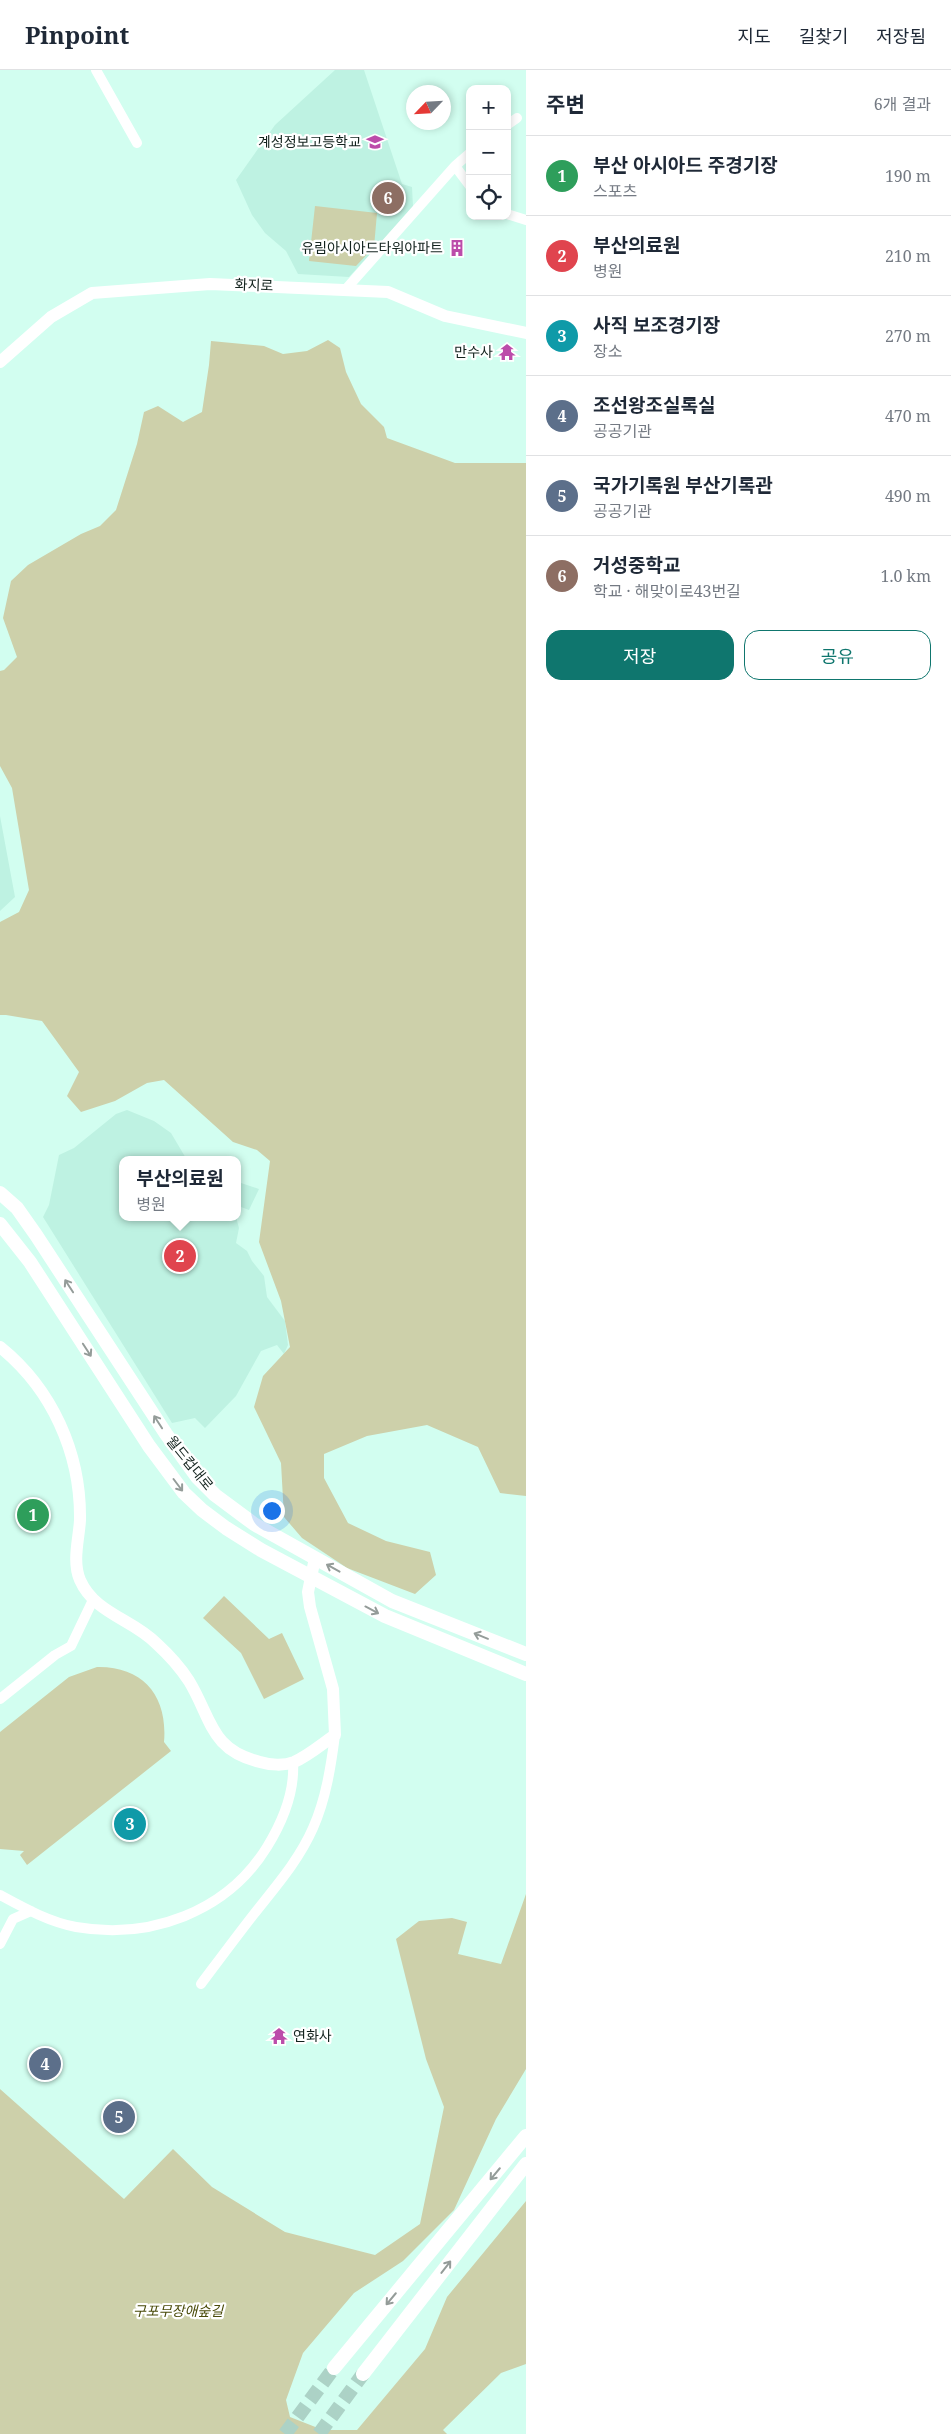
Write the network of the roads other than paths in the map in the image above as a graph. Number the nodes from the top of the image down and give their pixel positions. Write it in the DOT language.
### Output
graph roads {
  1 [pos="100,71"];
  2 [pos="517,118"];
  3 [pos="511,122"];
  4 [pos="138,143"];
  5 [pos="466,156"];
  6 [pos="455,166"];
  7 [pos="466,181"];
  8 [pos="511,215"];
  9 [pos="526,220"];
  10 [pos="346,289"];
  11 [pos="526,333"];
  12 [pos="0,362"];
  13 [pos="0,1193"];
  14 [pos="0,1224"];
  15 [pos="0,1347"];
  16 [pos="315,1558"];
  17 [pos="310,1577"];
  18 [pos="93,1600"];
  19 [pos="526,1654"];
  20 [pos="526,1674"];
  21 [pos="0,1699"];
  22 [pos="335,1735"];
  23 [pos="293,1762"];
  24 [pos="0,1895"];
  25 [pos="31,1911"];
  26 [pos="0,1944"];
  27 [pos="201,1984"];
  28 [pos="526,2136"];
  29 [pos="526,2164"];
  30 [pos="334,2368"];
  31 [pos="363,2374"];
  1 -- 4 [label="street"];
  2 -- 3 [label="street"];
  5 -- 6 [label="street"];
  6 -- 7 [label="street"];
  6 -- 10 [label="street"];
  8 -- 9 [label="street"];
  10 -- 11 [label="street, 화지로"];
  10 -- 12 [label="street, 화지로"];
  16 -- 13 [label="main road, 월드컵대로, one-way"];
  14 -- 17 [label="main road, 월드컵대로, one-way"];
  15 -- 18 [label="street"];
  16 -- 17 [label="street"];
  19 -- 16 [label="main road, 월드컵대로, one-way"];
  17 -- 20 [label="main road, 월드컵대로, one-way"];
  17 -- 22 [label="street"];
  18 -- 21 [label="street"];
  18 -- 23 [label="street"];
  22 -- 23 [label="street"];
  22 -- 27 [label="street"];
  23 -- 25 [label="street"];
  24 -- 25 [label="street"];
  25 -- 26 [label="street"];
  28 -- 30 [label="main road, one-way"];
  31 -- 29 [label="main road, one-way"];
}
